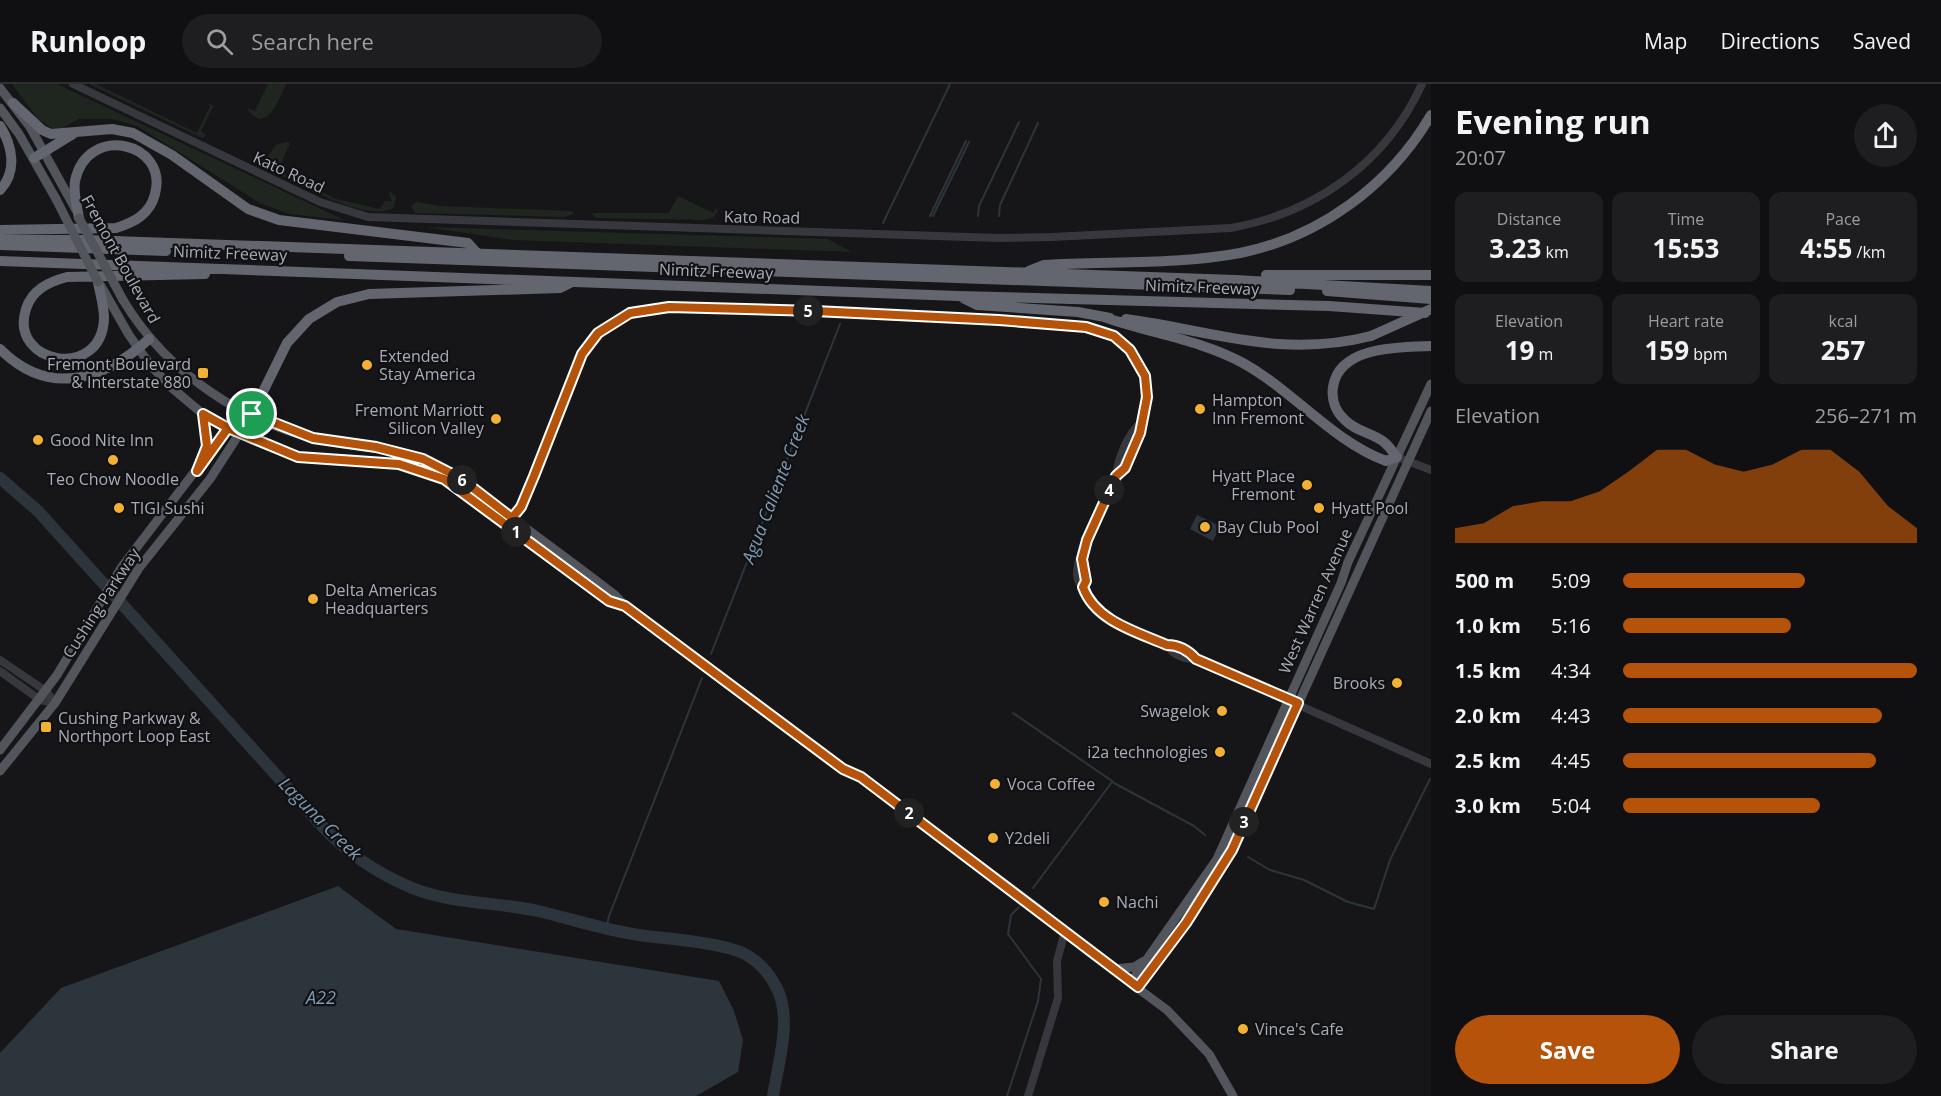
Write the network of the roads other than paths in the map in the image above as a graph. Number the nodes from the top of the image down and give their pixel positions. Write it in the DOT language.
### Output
graph roads {
  1 [pos="73,84"];
  2 [pos="1422,84"];
  3 [pos="0,88"];
  4 [pos="13,103"];
  5 [pos="0,108"];
  6 [pos="1431,115"];
  7 [pos="0,126"];
  8 [pos="79,132"];
  9 [pos="45,152"];
  10 [pos="34,158"];
  11 [pos="0,189"];
  12 [pos="72,196"];
  13 [pos="79,218"];
  14 [pos="0,230"];
  15 [pos="0,237"];
  16 [pos="0,245"];
  17 [pos="477,253"];
  18 [pos="0,261"];
  19 [pos="290,270"];
  20 [pos="1023,273"];
  21 [pos="1431,275"];
  22 [pos="1235,280"];
  23 [pos="574,281"];
  24 [pos="98,282"];
  25 [pos="1431,291"];
  26 [pos="958,296"];
  27 [pos="1431,299"];
  28 [pos="108,306"];
  29 [pos="1431,309"];
  30 [pos="1431,314"];
  31 [pos="1104,318"];
  32 [pos="149,339"];
  33 [pos="1431,346"];
  34 [pos="0,349"];
  35 [pos="138,350"];
  36 [pos="1431,384"];
  37 [pos="1431,411"];
  38 [pos="203,414"];
  39 [pos="252,414"];
  40 [pos="228,428"];
  41 [pos="241,434"];
  42 [pos="376,447"];
  43 [pos="413,456"];
  44 [pos="348,459"];
  45 [pos="1402,459"];
  46 [pos="388,462"];
  47 [pos="1431,470"];
  48 [pos="197,471"];
  49 [pos="510,521"];
  50 [pos="0,660"];
  51 [pos="0,671"];
  52 [pos="46,691"];
  53 [pos="1288,699"];
  54 [pos="40,700"];
  55 [pos="55,703"];
  56 [pos="1298,703"];
  57 [pos="0,750"];
  58 [pos="1431,764"];
  59 [pos="0,771"];
  60 [pos="1065,931"];
  61 [pos="1148,958"];
  62 [pos="1114,969"];
  63 [pos="1135,984"];
  64 [pos="1028,1096"];
  65 [pos="1233,1096"];
  1 -- 2 [label="street, Kato Road"];
  3 -- 4 [label="main road, Fremont Boulevard"];
  4 -- 8 [label="highway"];
  4 -- 9 [label="main road, Fremont Boulevard"];
  5 -- 10 [label="main road, Fremont Boulevard"];
  6 -- 20 [label="highway"];
  7 -- 11 [label="highway"];
  8 -- 9 [label="highway"];
  8 -- 17 [label="highway"];
  9 -- 10 [label="highway"];
  9 -- 12 [label="main road, Fremont Boulevard"];
  10 -- 24 [label="main road, Fremont Boulevard, bridge"];
  12 -- 13 [label="highway"];
  12 -- 14 [label="highway"];
  13 -- 32 [label="main road, Fremont Boulevard, bridge"];
  15 -- 17 [label="highway, Nimitz Freeway"];
  16 -- 27 [label="highway"];
  17 -- 20 [label="highway, Nimitz Freeway"];
  18 -- 19 [label="highway, Nimitz Freeway"];
  19 -- 23 [label="highway, Nimitz Freeway"];
  19 -- 28 [label="highway"];
  20 -- 22 [label="highway, Nimitz Freeway"];
  21 -- 22 [label="highway"];
  22 -- 25 [label="highway, Nimitz Freeway"];
  23 -- 26 [label="highway, Nimitz Freeway"];
  23 -- 39 [label="highway"];
  24 -- 28 [label="highway"];
  26 -- 30 [label="highway, Nimitz Freeway"];
  26 -- 31 [label="highway"];
  28 -- 35 [label="main road, Fremont Boulevard"];
  29 -- 31 [label="highway, bridge"];
  31 -- 45 [label="highway"];
  32 -- 35 [label="highway"];
  32 -- 39 [label="main road, Fremont Boulevard"];
  33 -- 45 [label="highway"];
  34 -- 35 [label="highway"];
  35 -- 38 [label="main road, Fremont Boulevard"];
  36 -- 45 [label="main road, West Warren Avenue"];
  37 -- 45 [label="main road, West Warren Avenue"];
  38 -- 40 [label="main road, Fremont Boulevard"];
  38 -- 48 [label="main road"];
  39 -- 40 [label="main road, Cushing Parkway"];
  39 -- 41 [label="main road, Cushing Parkway"];
  39 -- 42 [label="main road, Fremont Boulevard"];
  40 -- 41 [label="main road, Fremont Boulevard"];
  40 -- 48 [label="main road, Cushing Parkway"];
  41 -- 44 [label="main road, Fremont Boulevard"];
  41 -- 55 [label="main road, Cushing Parkway"];
  42 -- 43 [label="main road, Fremont Boulevard"];
  42 -- 44 [label="main road"];
  43 -- 46 [label="main road"];
  43 -- 49 [label="main road, Fremont Boulevard"];
  44 -- 46 [label="main road, Fremont Boulevard"];
  45 -- 47 [label="street"];
  45 -- 53 [label="main road, West Warren Avenue"];
  45 -- 56 [label="main road, West Warren Avenue"];
  46 -- 49 [label="main road, Fremont Boulevard"];
  48 -- 52 [label="main road, Cushing Parkway"];
  49 -- 53 [label="street"];
  49 -- 60 [label="main road, Fremont Boulevard"];
  50 -- 52 [label="street"];
  51 -- 54 [label="street"];
  52 -- 54 [label="main road, Cushing Parkway"];
  52 -- 55 [label="street"];
  53 -- 56 [label="street"];
  53 -- 61 [label="main road, West Warren Avenue"];
  54 -- 55 [label="street"];
  54 -- 57 [label="main road, Cushing Parkway"];
  55 -- 59 [label="main road, Cushing Parkway"];
  56 -- 58 [label="street"];
  56 -- 63 [label="main road, West Warren Avenue"];
  60 -- 62 [label="main road, Fremont Boulevard"];
  60 -- 64 [label="street"];
  61 -- 62 [label="main road"];
  61 -- 63 [label="main road, West Warren Avenue"];
  62 -- 63 [label="main road, Fremont Boulevard"];
  63 -- 65 [label="main road, Fremont Boulevard"];
}
